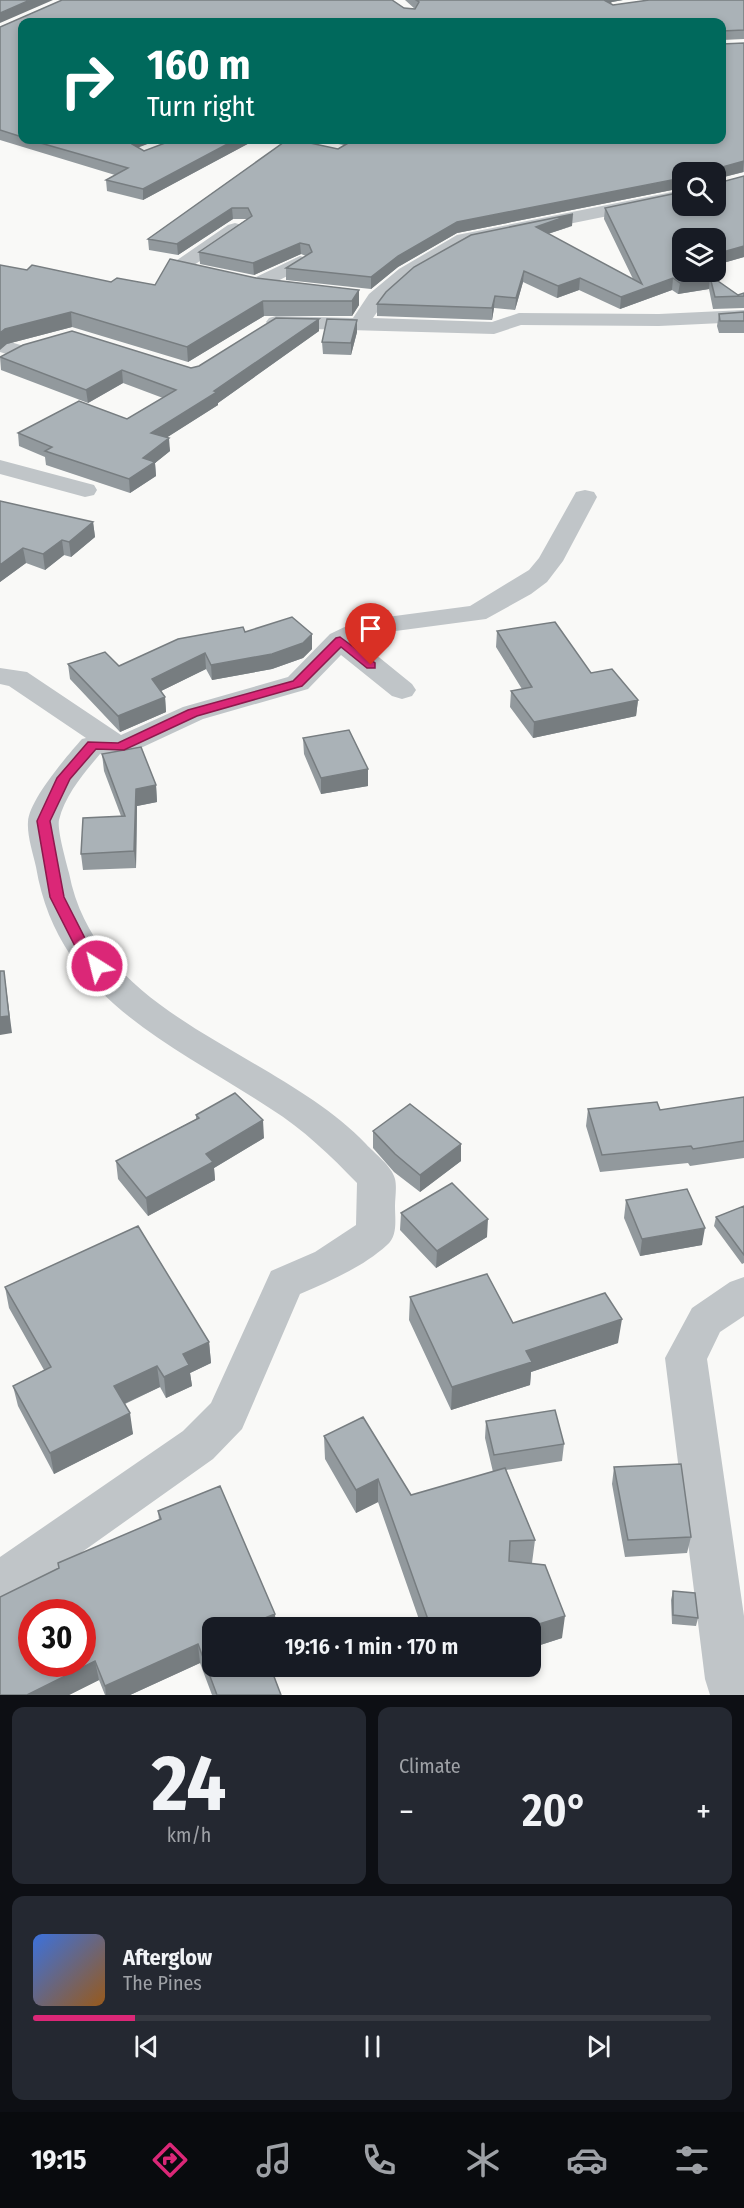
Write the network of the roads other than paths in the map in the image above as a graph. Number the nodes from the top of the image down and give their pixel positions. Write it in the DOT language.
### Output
graph roads {
  1 [pos="672,198"];
  2 [pos="241,225"];
  3 [pos="300,261"];
  4 [pos="257,284"];
  5 [pos="290,288"];
  6 [pos="355,296"];
  7 [pos="376,298"];
  8 [pos="744,316"];
  9 [pos="359,324"];
  10 [pos="262,328"];
  11 [pos="39,345"];
  12 [pos="5,352"];
  13 [pos="0,467"];
  14 [pos="85,490"];
  15 [pos="585,497"];
  16 [pos="340,640"];
  17 [pos="0,676"];
  18 [pos="402,690"];
  19 [pos="120,747"];
  20 [pos="744,1294"];
  21 [pos="0,1584"];
  22 [pos="735,1695"];
  1 -- 7 [label="street"];
  2 -- 4 [label="street"];
  3 -- 4 [label="street"];
  4 -- 5 [label="street"];
  6 -- 7 [label="street"];
  7 -- 9 [label="street"];
  8 -- 9 [label="street"];
  9 -- 10 [label="street"];
  11 -- 12 [label="street"];
  13 -- 14 [label="street"];
  15 -- 16 [label="street"];
  16 -- 18 [label="street"];
  16 -- 19 [label="street"];
  17 -- 19 [label="street"];
  19 -- 21 [label="street"];
  20 -- 22 [label="street"];
}
